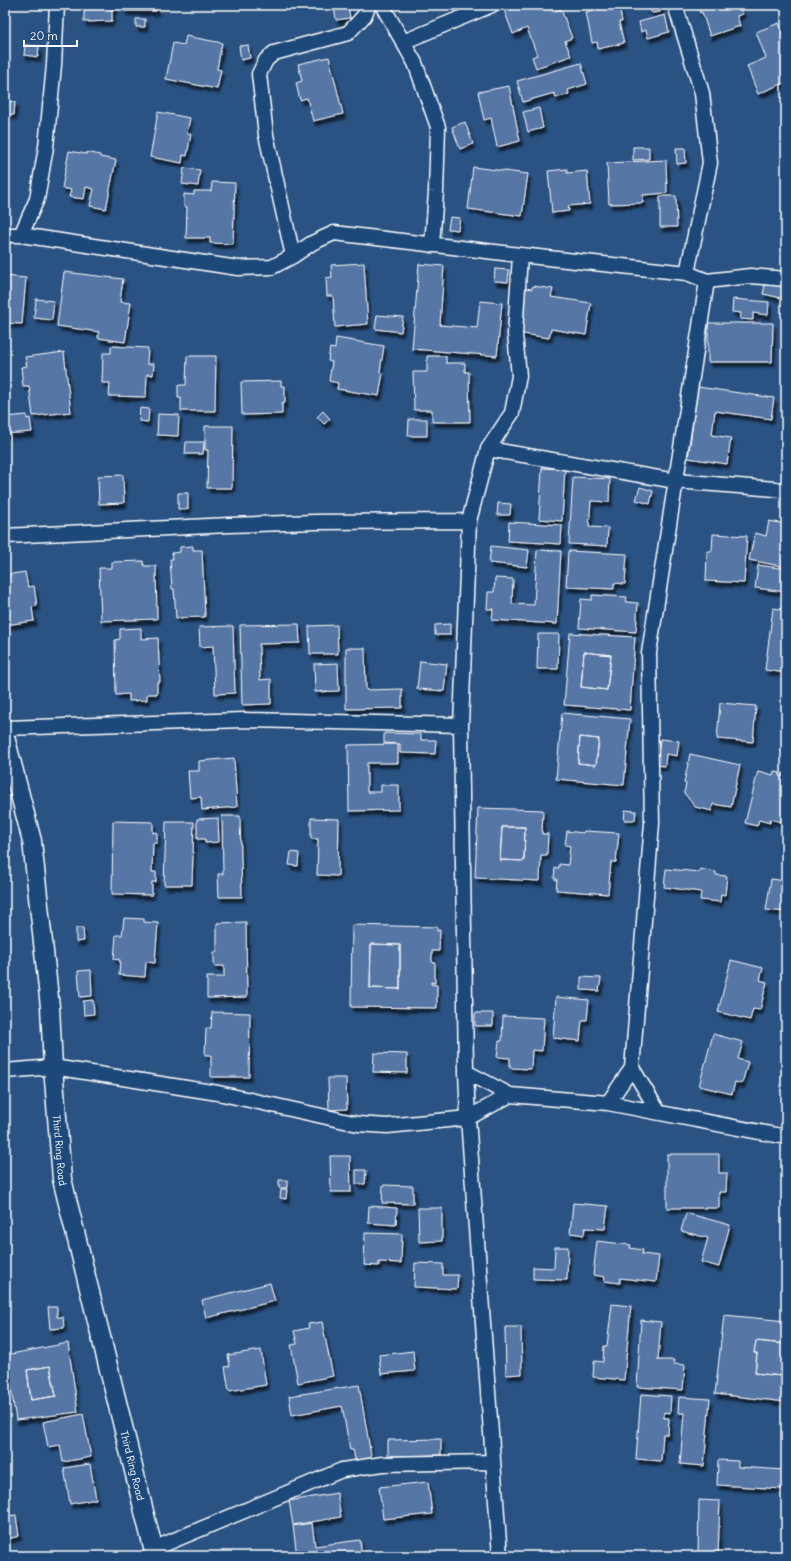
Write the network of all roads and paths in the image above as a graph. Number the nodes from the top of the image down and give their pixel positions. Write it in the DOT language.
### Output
graph roads {
  1 [pos="57,5"];
  2 [pos="369,5"];
  3 [pos="382,5"];
  4 [pos="492,5"];
  5 [pos="675,5"];
  6 [pos="403,42"];
  7 [pos="5,235"];
  8 [pos="21,235"];
  9 [pos="432,244"];
  10 [pos="520,255"];
  11 [pos="293,256"];
  12 [pos="687,273"];
  13 [pos="786,279"];
  14 [pos="707,281"];
  15 [pos="488,449"];
  16 [pos="676,481"];
  17 [pos="786,492"];
  18 [pos="469,521"];
  19 [pos="5,536"];
  20 [pos="461,725"];
  21 [pos="5,728"];
  22 [pos="5,737"];
  23 [pos="53,1067"];
  24 [pos="632,1068"];
  25 [pos="5,1071"];
  26 [pos="466,1072"];
  27 [pos="510,1095"];
  28 [pos="608,1103"];
  29 [pos="658,1111"];
  30 [pos="468,1118"];
  31 [pos="786,1137"];
  32 [pos="493,1462"];
  33 [pos="154,1552"];
  34 [pos="500,1556"];
  1 -- 8 [label="street"];
  2 -- 11 [label="street"];
  3 -- 6 [label="street"];
  4 -- 6 [label="street"];
  5 -- 12 [label="street"];
  6 -- 9 [label="street"];
  7 -- 8 [label="street"];
  8 -- 11 [label="street"];
  9 -- 10 [label="street"];
  9 -- 11 [label="street"];
  10 -- 12 [label="street"];
  10 -- 15 [label="street"];
  12 -- 14 [label="street"];
  13 -- 14 [label="street"];
  14 -- 16 [label="street"];
  15 -- 16 [label="street"];
  15 -- 18 [label="street"];
  16 -- 17 [label="street"];
  16 -- 24 [label="street"];
  18 -- 19 [label="street"];
  18 -- 20 [label="street"];
  20 -- 21 [label="street"];
  20 -- 26 [label="street"];
  22 -- 23 [label="street, Third Ring Road"];
  23 -- 25 [label="street"];
  23 -- 30 [label="street"];
  23 -- 33 [label="street, Third Ring Road"];
  24 -- 28 [label="street"];
  24 -- 29 [label="street"];
  26 -- 27 [label="street"];
  26 -- 30 [label="street"];
  27 -- 28 [label="street"];
  27 -- 30 [label="street"];
  28 -- 29 [label="street"];
  29 -- 31 [label="street"];
  30 -- 32 [label="street"];
  32 -- 33 [label="street"];
  32 -- 34 [label="street"];
}
